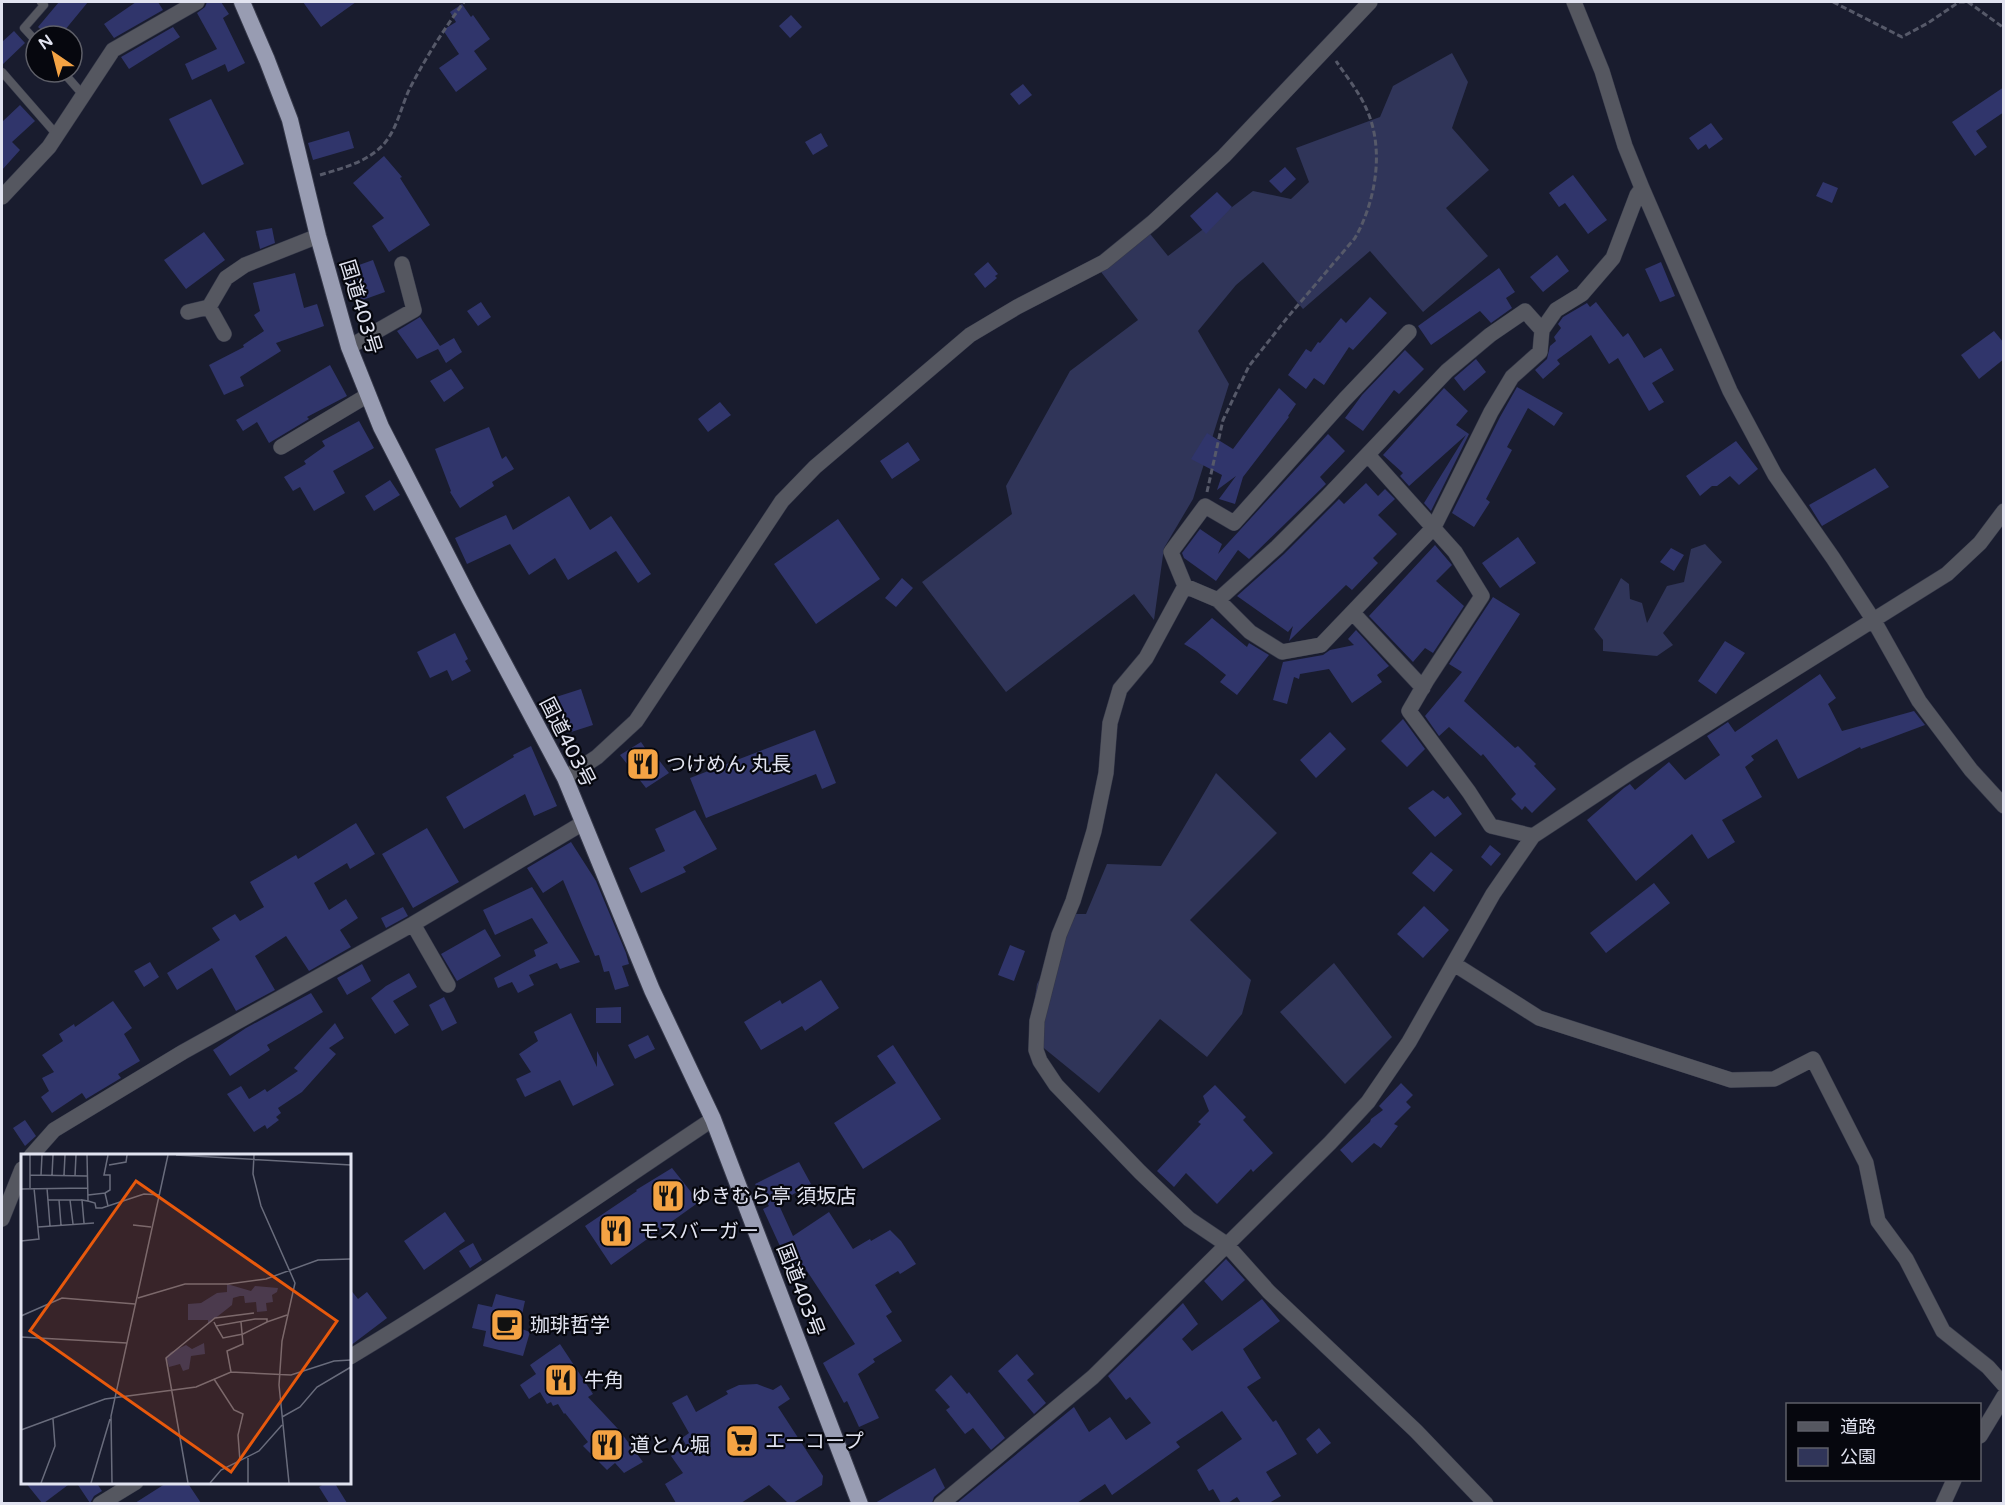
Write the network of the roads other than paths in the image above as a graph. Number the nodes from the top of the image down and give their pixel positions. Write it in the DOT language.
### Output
graph roads {
  1 [pos="41,2"];
  2 [pos="197,2"];
  3 [pos="242,2"];
  4 [pos="1370,2"];
  5 [pos="1574,2"];
  6 [pos="27,24"];
  7 [pos="2,72"];
  8 [pos="74,84"];
  9 [pos="84,96"];
  10 [pos="57,135"];
  11 [pos="1642,189"];
  12 [pos="2,197"];
  13 [pos="318,236"];
  14 [pos="402,264"];
  15 [pos="209,307"];
  16 [pos="188,312"];
  17 [pos="1542,330"];
  18 [pos="1409,332"];
  19 [pos="224,334"];
  20 [pos="349,347"];
  21 [pos="368,395"];
  22 [pos="281,447"];
  23 [pos="1368,455"];
  24 [pos="2004,511"];
  25 [pos="1434,527"];
  26 [pos="1185,586"];
  27 [pos="1218,600"];
  28 [pos="1353,613"];
  29 [pos="1874,621"];
  30 [pos="1423,687"];
  31 [pos="565,778"];
  32 [pos="2004,806"];
  33 [pos="583,824"];
  34 [pos="1533,836"];
  35 [pos="413,924"];
  36 [pos="1454,964"];
  37 [pos="448,985"];
  38 [pos="713,1119"];
  39 [pos="32,1154"];
  40 [pos="21,1172"];
  41 [pos="2,1219"];
  42 [pos="1226,1244"];
  43 [pos="351,1356"];
  44 [pos="2004,1385"];
  45 [pos="2004,1396"];
  46 [pos="1981,1434"];
  47 [pos="1953,1481"];
  48 [pos="133,1484"];
  49 [pos="100,1503"];
  50 [pos="860,1503"];
  51 [pos="941,1503"];
  52 [pos="1486,1503"];
  53 [pos="1943,1503"];
  1 -- 6 [label="lane"];
  2 -- 9 [label="street"];
  3 -- 13 [label="highway, 国道403号"];
  4 -- 31 [label="street"];
  5 -- 11 [label="street"];
  7 -- 10 [label="lane"];
  8 -- 9 [label="lane"];
  9 -- 10 [label="street"];
  10 -- 12 [label="street"];
  11 -- 17 [label="street"];
  11 -- 29 [label="street"];
  13 -- 15 [label="street"];
  13 -- 20 [label="highway, 国道403号"];
  14 -- 20 [label="street"];
  15 -- 16 [label="street"];
  15 -- 19 [label="street"];
  17 -- 23 [label="street"];
  17 -- 25 [label="street"];
  18 -- 26 [label="street"];
  20 -- 21 [label="highway, 国道403号"];
  21 -- 22 [label="street"];
  21 -- 31 [label="highway, 国道403号"];
  23 -- 25 [label="street"];
  23 -- 27 [label="street"];
  24 -- 29 [label="street"];
  25 -- 28 [label="street"];
  25 -- 30 [label="street"];
  26 -- 27 [label="street"];
  26 -- 42 [label="street"];
  27 -- 28 [label="street"];
  28 -- 30 [label="street"];
  29 -- 32 [label="street"];
  29 -- 34 [label="street"];
  30 -- 34 [label="street"];
  31 -- 33 [label="highway, 国道403号"];
  33 -- 35 [label="street"];
  33 -- 38 [label="highway, 国道403号"];
  34 -- 36 [label="street"];
  35 -- 37 [label="street"];
  35 -- 39 [label="street"];
  36 -- 42 [label="street"];
  36 -- 44 [label="street"];
  38 -- 43 [label="street"];
  38 -- 50 [label="highway, 国道403号"];
  40 -- 41 [label="street"];
  42 -- 51 [label="street"];
  42 -- 52 [label="street"];
  45 -- 46 [label="street"];
  47 -- 53 [label="street"];
  48 -- 49 [label="street"];
}
